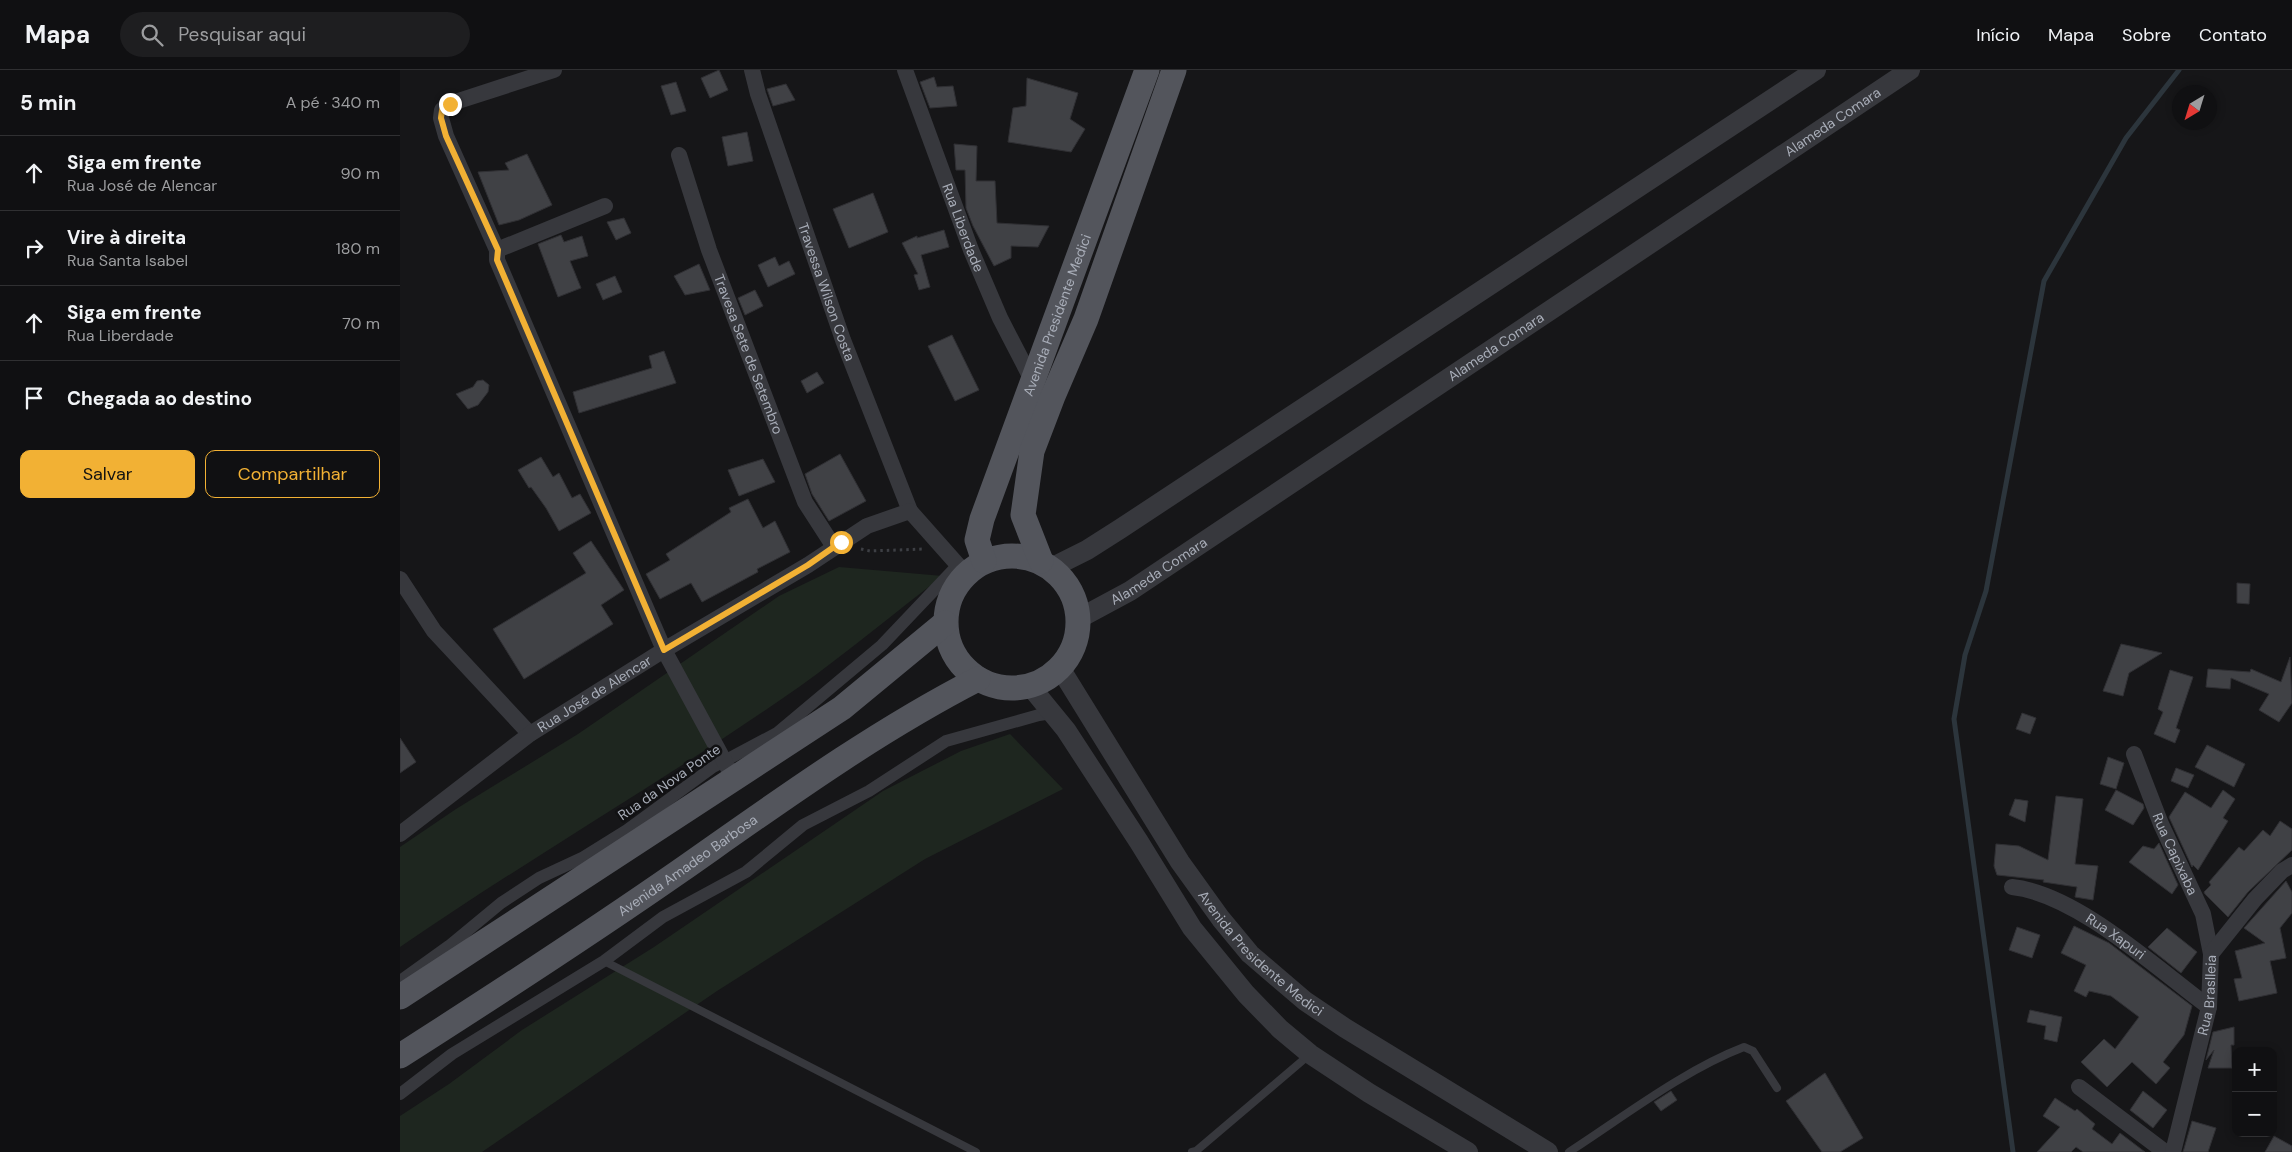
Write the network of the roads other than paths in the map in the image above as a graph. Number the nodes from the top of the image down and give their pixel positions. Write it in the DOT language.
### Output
graph roads {
  1 [pos="554,70"];
  2 [pos="752,70"];
  3 [pos="905,70"];
  4 [pos="1147,70"];
  5 [pos="1174,70"];
  6 [pos="1816,70"];
  7 [pos="1910,70"];
  8 [pos="678,155"];
  9 [pos="605,206"];
  10 [pos="498,250"];
  11 [pos="1032,380"];
  12 [pos="910,511"];
  13 [pos="838,545"];
  14 [pos="1046,564"];
  15 [pos="969,566"];
  16 [pos="400,579"];
  17 [pos="1078,619"];
  18 [pos="945,623"];
  19 [pos="664,650"];
  20 [pos="1060,668"];
  21 [pos="978,679"];
  22 [pos="1030,686"];
  23 [pos="1052,713"];
  24 [pos="530,734"];
  25 [pos="2134,754"];
  26 [pos="729,770"];
  27 [pos="400,834"];
  28 [pos="2292,865"];
  29 [pos="2012,887"];
  30 [pos="2211,954"];
  31 [pos="604,962"];
  32 [pos="400,981"];
  33 [pos="400,997"];
  34 [pos="2209,1007"];
  35 [pos="1310,1054"];
  36 [pos="400,1056"];
  37 [pos="2079,1087"];
  38 [pos="1777,1088"];
  39 [pos="400,1094"];
  40 [pos="976,1152"];
  41 [pos="1192,1152"];
  42 [pos="1468,1152"];
  43 [pos="1548,1152"];
  44 [pos="1569,1152"];
  45 [pos="2165,1152"];
  46 [pos="2173,1152"];
  1 -- 10 [label="street"];
  2 -- 12 [label="street, Travessa Wilson Costa"];
  3 -- 11 [label="street, Rua Liberdade"];
  4 -- 11 [label="main road, Avenida Presidente Medici"];
  5 -- 14 [label="main road, Avenida Presidente Medici"];
  6 -- 14 [label="street"];
  7 -- 17 [label="street, Alameda Comara"];
  8 -- 13 [label="street, Travesa Sete de Setembro"];
  9 -- 10 [label="street"];
  10 -- 19 [label="street"];
  11 -- 15 [label="main road, Avenida Presidente Medici"];
  12 -- 13 [label="street, Rua José de Alencar"];
  12 -- 15 [label="street"];
  13 -- 19 [label="street, Rua José de Alencar"];
  14 -- 15 [label="main road"];
  14 -- 17 [label="main road"];
  15 -- 18 [label="main road"];
  15 -- 26 [label="street, Rua da Nova Ponte"];
  16 -- 24 [label="street"];
  17 -- 20 [label="main road"];
  18 -- 21 [label="main road"];
  18 -- 26 [label="main road"];
  19 -- 24 [label="street, Rua José de Alencar"];
  19 -- 26 [label="street"];
  20 -- 22 [label="main road"];
  20 -- 43 [label="street, Avenida Presidente Medici"];
  21 -- 22 [label="main road"];
  21 -- 36 [label="main road, Avenida Amadeo Barbosa"];
  22 -- 23 [label="street, Avenida Presidente Medici"];
  23 -- 31 [label="street"];
  23 -- 35 [label="street, Avenida Presidente Medici"];
  24 -- 27 [label="street, Rua José de Alencar"];
  25 -- 30 [label="street, Rua Capixaba"];
  26 -- 32 [label="street, Rua da Nova Ponte"];
  26 -- 33 [label="main road"];
  28 -- 30 [label="street, Rua Braslleia"];
  29 -- 34 [label="street, Rua Xapuri"];
  30 -- 34 [label="street, Rua Braslleia"];
  31 -- 39 [label="street"];
  31 -- 40 [label="lane"];
  34 -- 46 [label="street, Rua Braslleia"];
  35 -- 41 [label="lane"];
  35 -- 42 [label="street, Avenida Presidente Medici"];
  37 -- 45 [label="street"];
  38 -- 44 [label="lane"];
}
